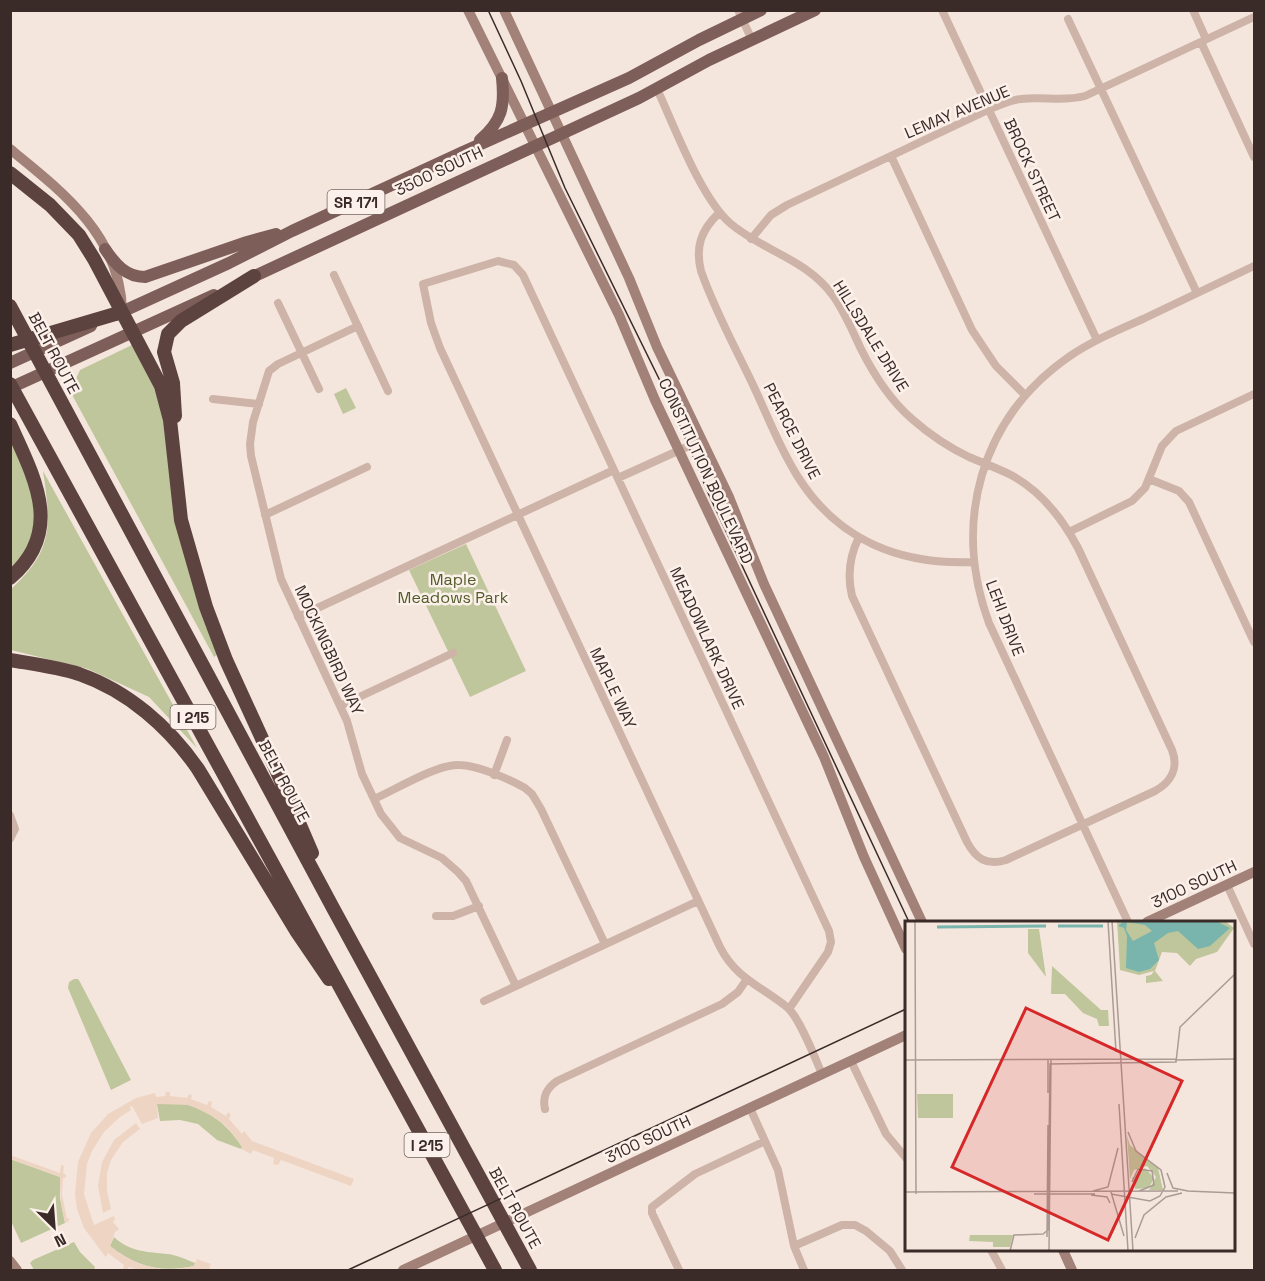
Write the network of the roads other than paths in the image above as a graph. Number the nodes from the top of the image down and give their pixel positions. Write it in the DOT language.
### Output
graph roads {
  1 [pos="468,10"];
  2 [pos="504,10"];
  3 [pos="761,10"];
  4 [pos="815,10"];
  5 [pos="942,10"];
  6 [pos="1193,10"];
  7 [pos="740,15"];
  8 [pos="1254,17"];
  9 [pos="1068,19"];
  10 [pos="752,40"];
  11 [pos="1204,41"];
  12 [pos="502,78"];
  13 [pos="657,89"];
  14 [pos="1101,89"];
  15 [pos="988,110"];
  16 [pos="551,113"];
  17 [pos="524,125"];
  18 [pos="561,133"];
  19 [pos="1251,141"];
  20 [pos="535,145"];
  21 [pos="10,149"];
  22 [pos="463,152"];
  23 [pos="891,156"];
  24 [pos="1254,157"];
  25 [pos="10,173"];
  26 [pos="719,213"];
  27 [pos="292,231"];
  28 [pos="751,239"];
  29 [pos="105,249"];
  30 [pos="1254,266"];
  31 [pos="334,275"];
  32 [pos="523,275"];
  33 [pos="254,276"];
  34 [pos="1197,293"];
  35 [pos="278,303"];
  36 [pos="13,311"];
  37 [pos="122,312"];
  38 [pos="358,326"];
  39 [pos="133,333"];
  40 [pos="1097,340"];
  41 [pos="10,345"];
  42 [pos="301,353"];
  43 [pos="10,363"];
  44 [pos="10,386"];
  45 [pos="319,389"];
  46 [pos="388,391"];
  47 [pos="1254,394"];
  48 [pos="1025,395"];
  49 [pos="213,399"];
  50 [pos="259,404"];
  51 [pos="10,424"];
  52 [pos="172,433"];
  53 [pos="702,440"];
  54 [pos="679,450"];
  55 [pos="986,464"];
  56 [pos="367,468"];
  57 [pos="614,470"];
  58 [pos="618,478"];
  59 [pos="1149,479"];
  60 [pos="517,515"];
  61 [pos="265,516"];
  62 [pos="1069,532"];
  63 [pos="859,537"];
  64 [pos="973,562"];
  65 [pos="10,578"];
  66 [pos="298,617"];
  67 [pos="1254,642"];
  68 [pos="453,652"];
  69 [pos="10,660"];
  70 [pos="10,669"];
  71 [pos="340,706"];
  72 [pos="170,736"];
  73 [pos="507,740"];
  74 [pos="494,775"];
  75 [pos="374,799"];
  76 [pos="10,815"];
  77 [pos="1083,825"];
  78 [pos="10,840"];
  79 [pos="1254,872"];
  80 [pos="1227,885"];
  81 [pos="698,901"];
  82 [pos="479,906"];
  83 [pos="333,908"];
  84 [pos="436,916"];
  85 [pos="922,921"];
  86 [pos="1128,921"];
  87 [pos="1148,921"];
  88 [pos="605,944"];
  89 [pos="1254,944"];
  90 [pos="905,947"];
  91 [pos="747,980"];
  92 [pos="516,986"];
  93 [pos="484,1001"];
  94 [pos="789,1009"];
  95 [pos="359,1019"];
  96 [pos="905,1035"];
  97 [pos="851,1061"];
  98 [pos="822,1074"];
  99 [pos="750,1108"];
  100 [pos="545,1109"];
  101 [pos="765,1141"];
  102 [pos="905,1157"];
  103 [pos="795,1246"];
  104 [pos="992,1251"];
  105 [pos="1063,1251"];
  106 [pos="10,1262"];
  107 [pos="13,1270"];
  108 [pos="17,1270"];
  109 [pos="403,1270"];
  110 [pos="495,1270"];
  111 [pos="530,1270"];
  112 [pos="680,1270"];
  113 [pos="804,1270"];
  114 [pos="902,1270"];
  115 [pos="1002,1270"];
  116 [pos="1072,1270"];
  1 -- 12 [label="main road, CONSTITUTION BOULEVARD"];
  2 -- 16 [label="main road, CONSTITUTION BOULEVARD"];
  3 -- 7 [label="main road, 3500 SOUTH / SR 171"];
  4 -- 10 [label="main road, 3500 SOUTH / SR 171"];
  5 -- 15 [label="street, BROCK STREET"];
  6 -- 11 [label="street"];
  7 -- 10 [label="street"];
  7 -- 16 [label="main road, 3500 SOUTH / SR 171"];
  8 -- 11 [label="street, LEMAY AVENUE"];
  9 -- 14 [label="street"];
  10 -- 13 [label="main road, 3500 SOUTH / SR 171"];
  11 -- 14 [label="street, LEMAY AVENUE"];
  11 -- 19 [label="street"];
  12 -- 17 [label="main road, CONSTITUTION BOULEVARD"];
  12 -- 22 [label="main road"];
  13 -- 18 [label="main road, 3500 SOUTH / SR 171"];
  13 -- 26 [label="street, HILLSDALE DRIVE"];
  14 -- 15 [label="street, LEMAY AVENUE"];
  14 -- 34 [label="street"];
  15 -- 23 [label="street, LEMAY AVENUE"];
  15 -- 40 [label="street, BROCK STREET"];
  16 -- 17 [label="main road, 3500 SOUTH / SR 171"];
  16 -- 18 [label="main road, CONSTITUTION BOULEVARD"];
  17 -- 20 [label="main road, CONSTITUTION BOULEVARD"];
  17 -- 22 [label="main road, 3500 SOUTH / SR 171"];
  18 -- 20 [label="main road, 3500 SOUTH / SR 171"];
  18 -- 53 [label="main road, CONSTITUTION BOULEVARD"];
  19 -- 24 [label="street"];
  20 -- 33 [label="main road, 3500 SOUTH / SR 171"];
  20 -- 54 [label="main road, CONSTITUTION BOULEVARD"];
  21 -- 29 [label="main road"];
  22 -- 27 [label="main road, 3500 SOUTH / SR 171"];
  23 -- 28 [label="street, LEMAY AVENUE"];
  23 -- 48 [label="street"];
  25 -- 37 [label="highway"];
  26 -- 28 [label="street, HILLSDALE DRIVE"];
  26 -- 63 [label="street, PEARCE DRIVE"];
  27 -- 29 [label="main road"];
  27 -- 37 [label="main road, 3500 SOUTH / SR 171"];
  28 -- 55 [label="street, HILLSDALE DRIVE"];
  29 -- 37 [label="main road"];
  30 -- 34 [label="street, LEHI DRIVE"];
  31 -- 38 [label="street"];
  32 -- 57 [label="street, MEADOWLARK DRIVE"];
  32 -- 60 [label="street, MAPLE WAY"];
  33 -- 39 [label="main road, 3500 SOUTH / SR 171"];
  33 -- 52 [label="highway"];
  34 -- 40 [label="street, LEHI DRIVE"];
  35 -- 42 [label="street"];
  36 -- 83 [label="highway, BELT ROUTE / I 215"];
  37 -- 39 [label="highway"];
  37 -- 41 [label="highway"];
  37 -- 43 [label="main road, 3500 SOUTH / SR 171"];
  38 -- 42 [label="street, MOCKINGBIRD WAY"];
  38 -- 46 [label="street"];
  39 -- 44 [label="main road, 3500 SOUTH / SR 171"];
  39 -- 52 [label="highway"];
  40 -- 48 [label="street, LEHI DRIVE"];
  42 -- 45 [label="street"];
  42 -- 50 [label="street, MOCKINGBIRD WAY"];
  44 -- 95 [label="highway, I 215"];
  47 -- 59 [label="street"];
  48 -- 55 [label="street, LEHI DRIVE"];
  49 -- 50 [label="street"];
  50 -- 61 [label="street, MOCKINGBIRD WAY"];
  51 -- 65 [label="highway"];
  52 -- 83 [label="highway"];
  53 -- 54 [label="street"];
  53 -- 85 [label="main road, CONSTITUTION BOULEVARD"];
  54 -- 58 [label="street"];
  54 -- 90 [label="main road, CONSTITUTION BOULEVARD"];
  55 -- 62 [label="street, HILLSDALE DRIVE"];
  55 -- 64 [label="street, LEHI DRIVE"];
  56 -- 61 [label="street"];
  57 -- 58 [label="street, MEADOWLARK DRIVE"];
  57 -- 60 [label="street"];
  58 -- 94 [label="street, MEADOWLARK DRIVE"];
  59 -- 62 [label="street"];
  59 -- 67 [label="street"];
  60 -- 66 [label="street"];
  60 -- 81 [label="street, MAPLE WAY"];
  61 -- 66 [label="street, MOCKINGBIRD WAY"];
  62 -- 77 [label="street, HILLSDALE DRIVE"];
  63 -- 64 [label="street, PEARCE DRIVE"];
  63 -- 77 [label="street"];
  64 -- 77 [label="street, LEHI DRIVE"];
  66 -- 71 [label="street, MOCKINGBIRD WAY"];
  68 -- 71 [label="street"];
  69 -- 72 [label="highway"];
  70 -- 72 [label="highway"];
  71 -- 75 [label="street, MOCKINGBIRD WAY"];
  72 -- 95 [label="highway"];
  73 -- 74 [label="street"];
  74 -- 75 [label="street"];
  74 -- 88 [label="street"];
  75 -- 82 [label="street, MOCKINGBIRD WAY"];
  76 -- 78 [label="street"];
  77 -- 86 [label="street, LEHI DRIVE"];
  79 -- 80 [label="main road, 3100 SOUTH"];
  80 -- 87 [label="main road, 3100 SOUTH"];
  80 -- 89 [label="street"];
  81 -- 88 [label="street"];
  81 -- 91 [label="street, MAPLE WAY"];
  82 -- 84 [label="street"];
  82 -- 92 [label="street, MOCKINGBIRD WAY"];
  83 -- 111 [label="highway, BELT ROUTE / I 215"];
  88 -- 92 [label="street"];
  91 -- 94 [label="street, MAPLE WAY"];
  91 -- 100 [label="street"];
  92 -- 93 [label="street"];
  94 -- 98 [label="street, MAPLE WAY"];
  95 -- 110 [label="highway, I 215"];
  96 -- 97 [label="main road, 3100 SOUTH"];
  97 -- 98 [label="main road, 3100 SOUTH"];
  97 -- 102 [label="street"];
  98 -- 99 [label="main road, 3100 SOUTH"];
  99 -- 101 [label="street"];
  99 -- 109 [label="main road, 3100 SOUTH"];
  101 -- 103 [label="street"];
  101 -- 112 [label="street"];
  103 -- 113 [label="street"];
  103 -- 114 [label="street"];
  104 -- 115 [label="street"];
  105 -- 116 [label="main road"];
  106 -- 107 [label="main road"];
  106 -- 108 [label="main road"];
}
